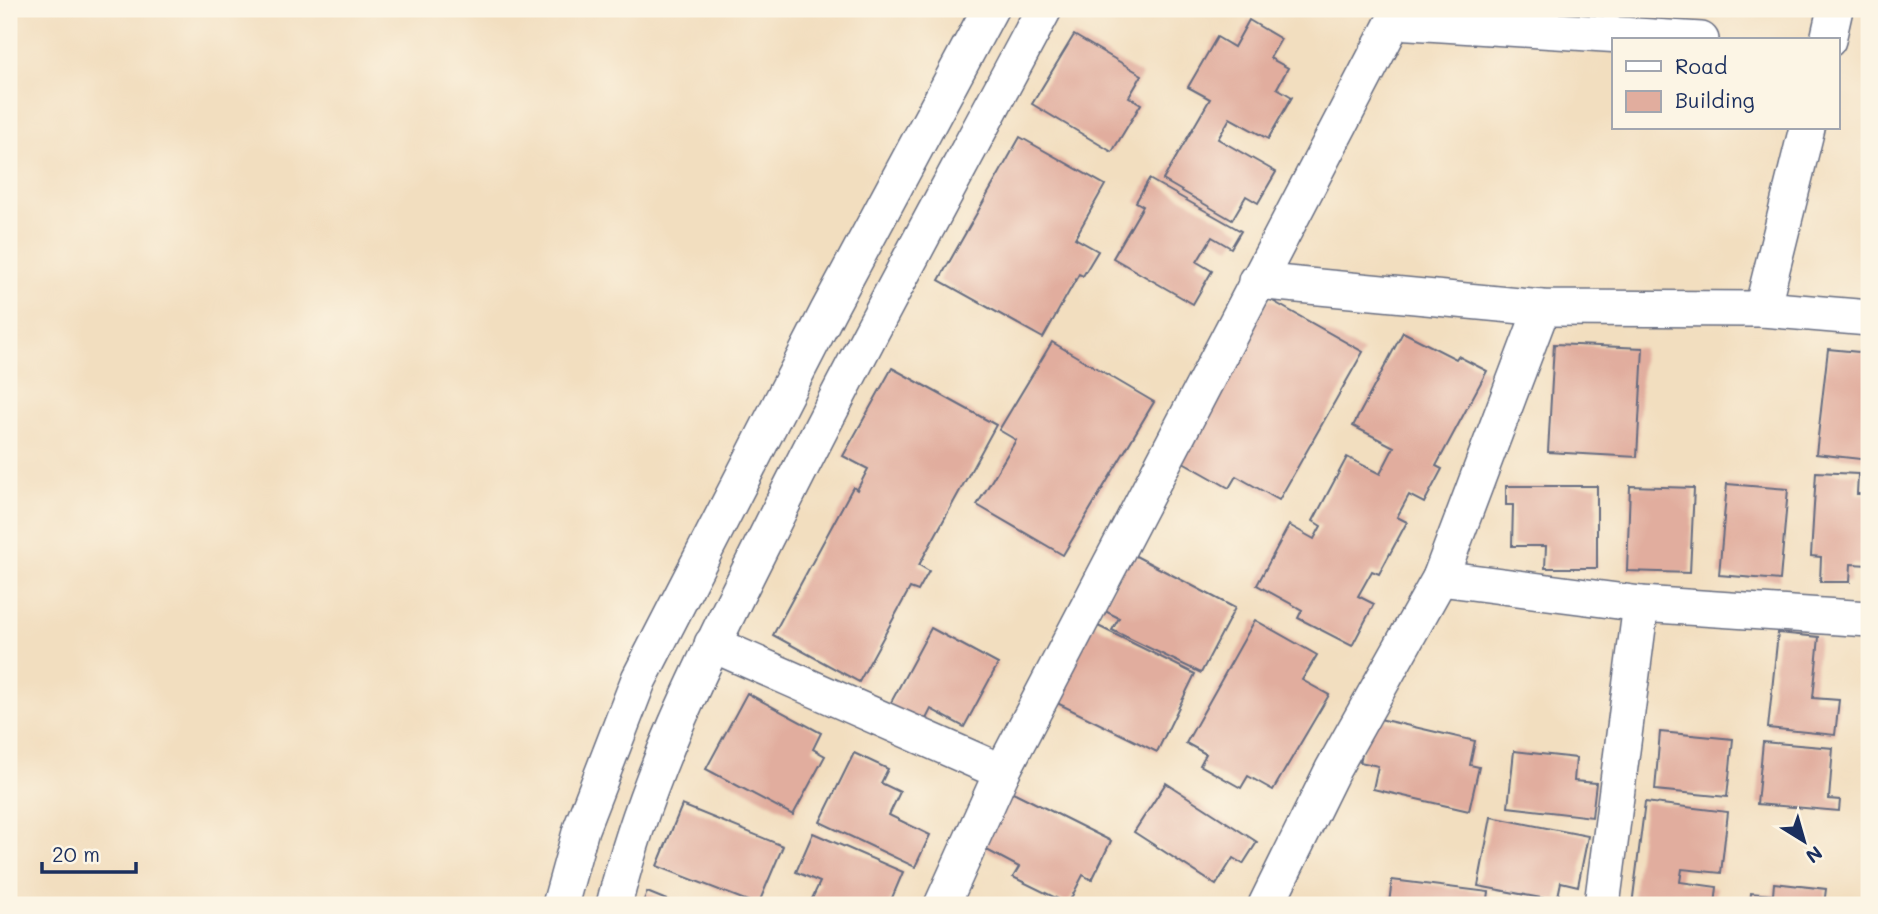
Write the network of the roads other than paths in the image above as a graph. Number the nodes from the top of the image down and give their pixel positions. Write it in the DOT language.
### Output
graph roads {
  1 [pos="990,9"];
  2 [pos="1044,9"];
  3 [pos="1835,9"];
  4 [pos="1397,15"];
  5 [pos="1658,23"];
  6 [pos="1696,38"];
  7 [pos="1828,38"];
  8 [pos="1807,130"];
  9 [pos="1256,281"];
  10 [pos="1542,308"];
  11 [pos="1762,309"];
  12 [pos="1869,318"];
  13 [pos="1440,578"];
  14 [pos="1641,604"];
  15 [pos="1869,619"];
  16 [pos="712,644"];
  17 [pos="1002,772"];
  18 [pos="560,905"];
  19 [pos="614,905"];
  20 [pos="942,905"];
  21 [pos="1266,905"];
  22 [pos="1602,905"];
  1 -- 18 [label="street"];
  2 -- 16 [label="street"];
  3 -- 7 [label="street"];
  4 -- 5 [label="street"];
  4 -- 9 [label="street"];
  5 -- 6 [label="street"];
  8 -- 11 [label="street"];
  9 -- 10 [label="street"];
  9 -- 17 [label="street"];
  10 -- 11 [label="street"];
  10 -- 13 [label="street"];
  11 -- 12 [label="street"];
  13 -- 14 [label="street"];
  13 -- 21 [label="street"];
  14 -- 15 [label="street"];
  14 -- 22 [label="street"];
  16 -- 17 [label="street"];
  16 -- 19 [label="street"];
  17 -- 20 [label="street"];
}
